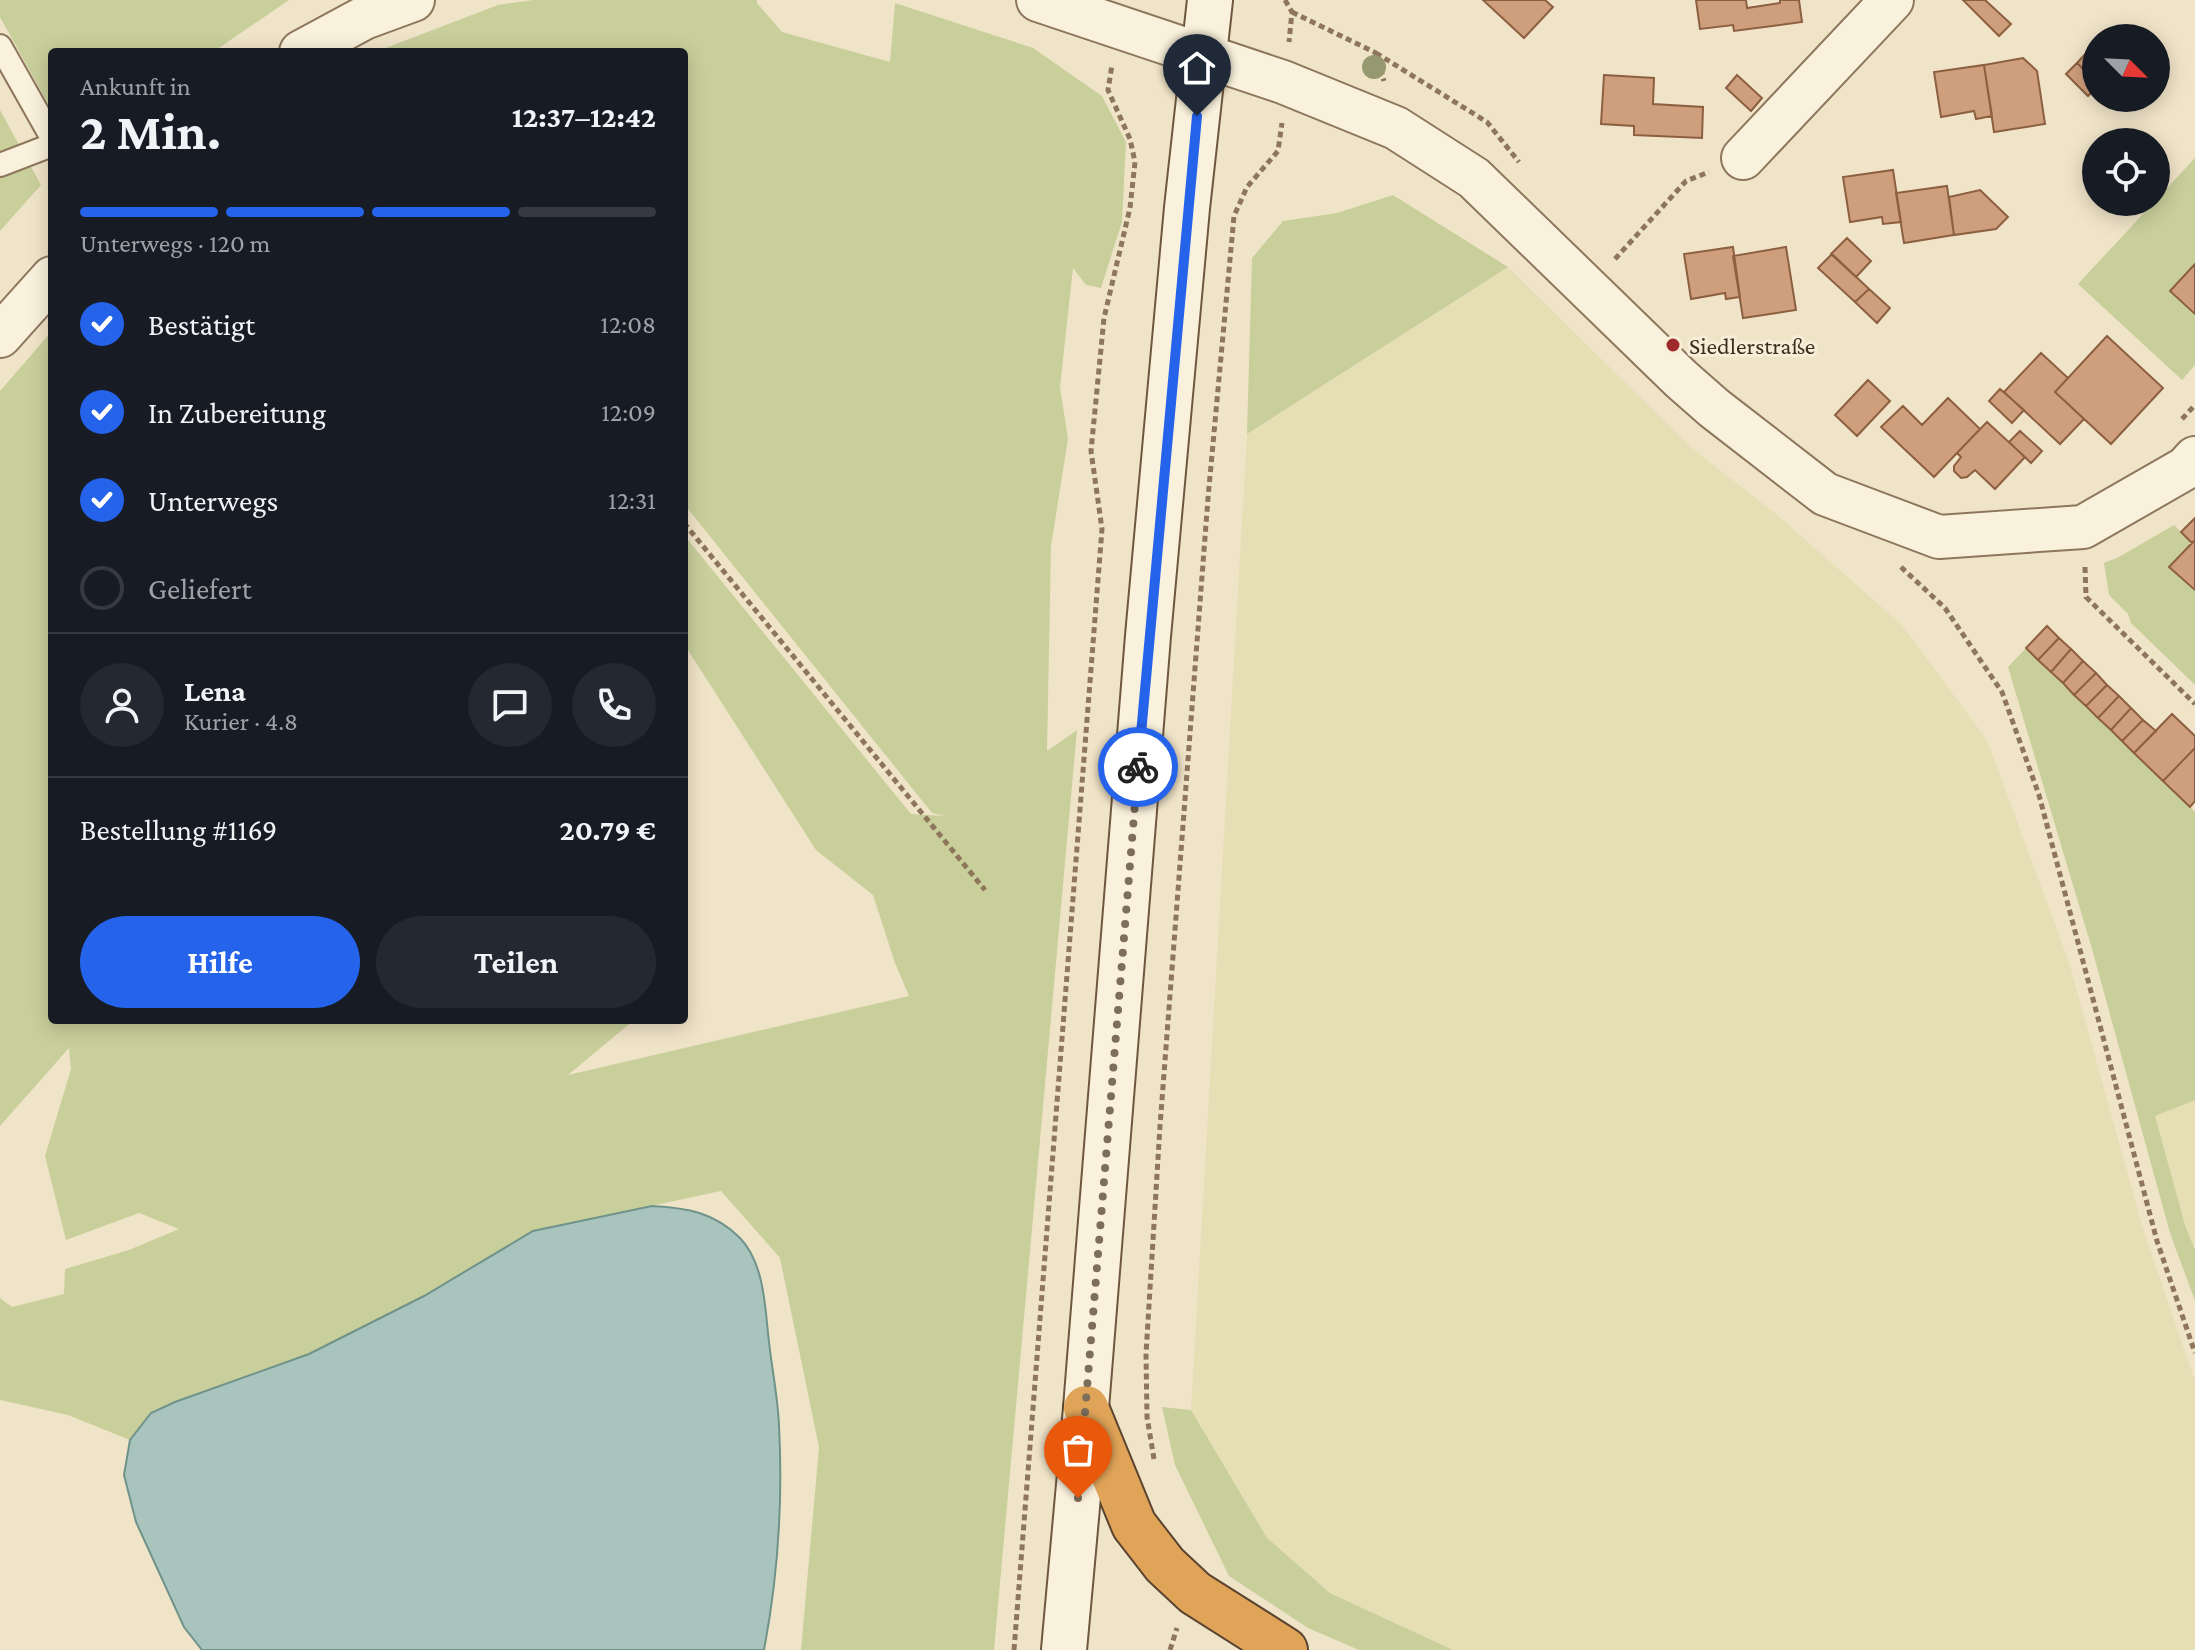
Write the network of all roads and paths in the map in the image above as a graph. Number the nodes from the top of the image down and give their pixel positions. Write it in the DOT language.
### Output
graph roads {
  1 [pos="413,0"];
  2 [pos="1038,0"];
  3 [pos="1210,0"];
  4 [pos="1285,0"];
  5 [pos="1892,0"];
  6 [pos="0,46"];
  7 [pos="308,48"];
  8 [pos="1376,53"];
  9 [pos="1203,55"];
  10 [pos="1108,90"];
  11 [pos="1396,128"];
  12 [pos="48,131"];
  13 [pos="48,147"];
  14 [pos="1278,151"];
  15 [pos="1743,158"];
  16 [pos="0,165"];
  17 [pos="1524,168"];
  18 [pos="48,282"];
  19 [pos="1587,290"];
  20 [pos="0,336"];
  21 [pos="2195,405"];
  22 [pos="2186,442"];
  23 [pos="2083,527"];
  24 [pos="688,528"];
  25 [pos="1890,556"];
  26 [pos="2195,704"];
  27 [pos="985,890"];
  28 [pos="2195,1353"];
  29 [pos="1086,1408"];
  30 [pos="1155,1465"];
  31 [pos="1014,1650"];
  32 [pos="1064,1650"];
  33 [pos="1285,1650"];
  1 -- 7 [label="street"];
  2 -- 9 [label="street"];
  3 -- 9 [label="street"];
  4 -- 8 [label="path"];
  5 -- 15 [label="street"];
  6 -- 12 [label="lane"];
  8 -- 11 [label="path"];
  8 -- 17 [label="path"];
  9 -- 11 [label="street"];
  9 -- 29 [label="street"];
  10 -- 31 [label="path"];
  11 -- 19 [label="street"];
  13 -- 16 [label="lane"];
  14 -- 30 [label="path"];
  15 -- 19 [label="path"];
  18 -- 20 [label="street"];
  19 -- 23 [label="street"];
  21 -- 22 [label="path"];
  22 -- 23 [label="street"];
  23 -- 26 [label="path"];
  24 -- 27 [label="path"];
  25 -- 28 [label="path"];
  29 -- 32 [label="street"];
  29 -- 33 [label="highway"];
}
